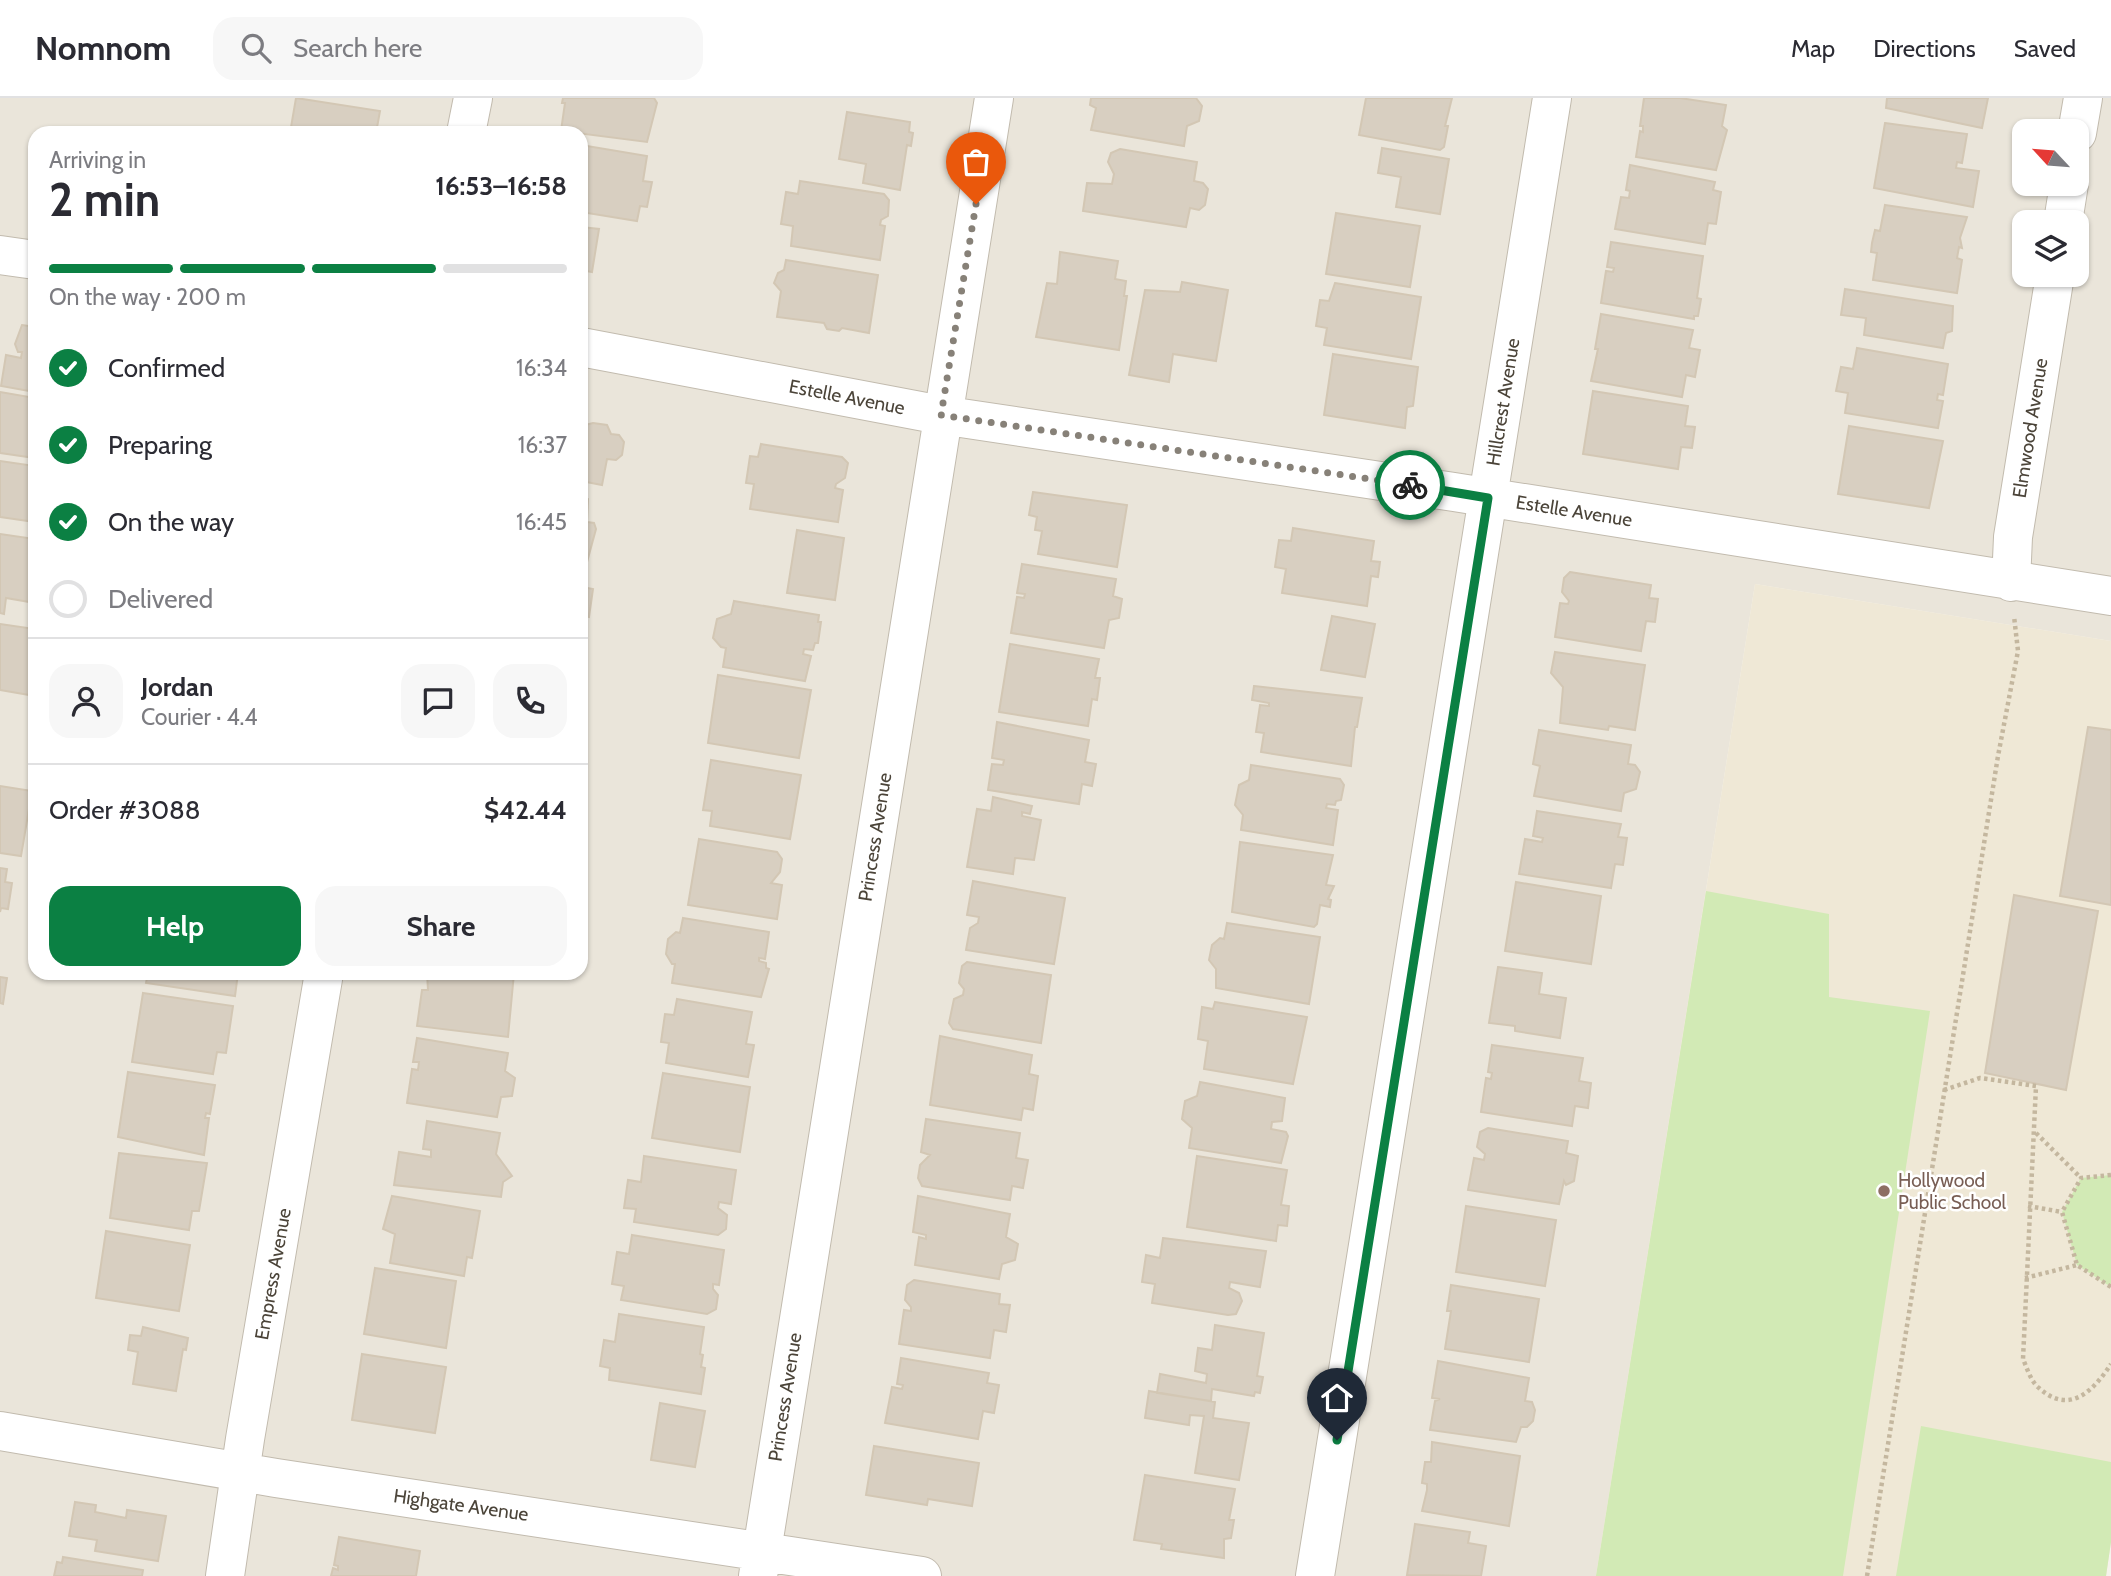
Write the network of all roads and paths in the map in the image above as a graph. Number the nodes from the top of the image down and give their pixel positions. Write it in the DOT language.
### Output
graph roads {
  1 [pos="472,98"];
  2 [pos="994,98"];
  3 [pos="1552,98"];
  4 [pos="2083,98"];
  5 [pos="2079,119"];
  6 [pos="467,126"];
  7 [pos="0,255"];
  8 [pos="28,259"];
  9 [pos="2053,287"];
  10 [pos="588,348"];
  11 [pos="941,415"];
  12 [pos="1488,498"];
  13 [pos="2011,582"];
  14 [pos="2111,596"];
  15 [pos="323,980"];
  16 [pos="1944,1090"];
  17 [pos="2036,1133"];
  18 [pos="2111,1175"];
  19 [pos="2081,1178"];
  20 [pos="2028,1206"];
  21 [pos="2062,1212"];
  22 [pos="2077,1265"];
  23 [pos="2025,1278"];
  24 [pos="2111,1287"];
  25 [pos="2111,1364"];
  26 [pos="0,1431"];
  27 [pos="241,1472"];
  28 [pos="760,1563"];
  29 [pos="225,1576"];
  30 [pos="922,1576"];
  31 [pos="1315,1576"];
  32 [pos="1867,1576"];
  1 -- 6 [label="street"];
  2 -- 11 [label="street, Princess Avenue"];
  3 -- 12 [label="street, Hillcrest Avenue"];
  4 -- 5 [label="street"];
  7 -- 8 [label="street"];
  9 -- 13 [label="street, Elmwood Avenue"];
  10 -- 11 [label="street, Estelle Avenue"];
  11 -- 12 [label="street, Estelle Avenue"];
  11 -- 28 [label="street, Princess Avenue"];
  12 -- 13 [label="street, Estelle Avenue"];
  12 -- 31 [label="street, Hillcrest Avenue"];
  13 -- 14 [label="street, Estelle Avenue"];
  13 -- 16 [label="path"];
  15 -- 27 [label="street, Empress Avenue"];
  16 -- 17 [label="path"];
  16 -- 32 [label="path"];
  17 -- 19 [label="path"];
  17 -- 20 [label="path"];
  18 -- 19 [label="path"];
  19 -- 21 [label="path"];
  20 -- 21 [label="path"];
  20 -- 23 [label="path"];
  21 -- 22 [label="path"];
  22 -- 23 [label="path"];
  22 -- 24 [label="path"];
  23 -- 25 [label="path"];
  26 -- 27 [label="street, Highgate Avenue"];
  27 -- 28 [label="street, Highgate Avenue"];
  27 -- 29 [label="street, Empress Avenue"];
  28 -- 30 [label="street, Highgate Avenue"];
}
